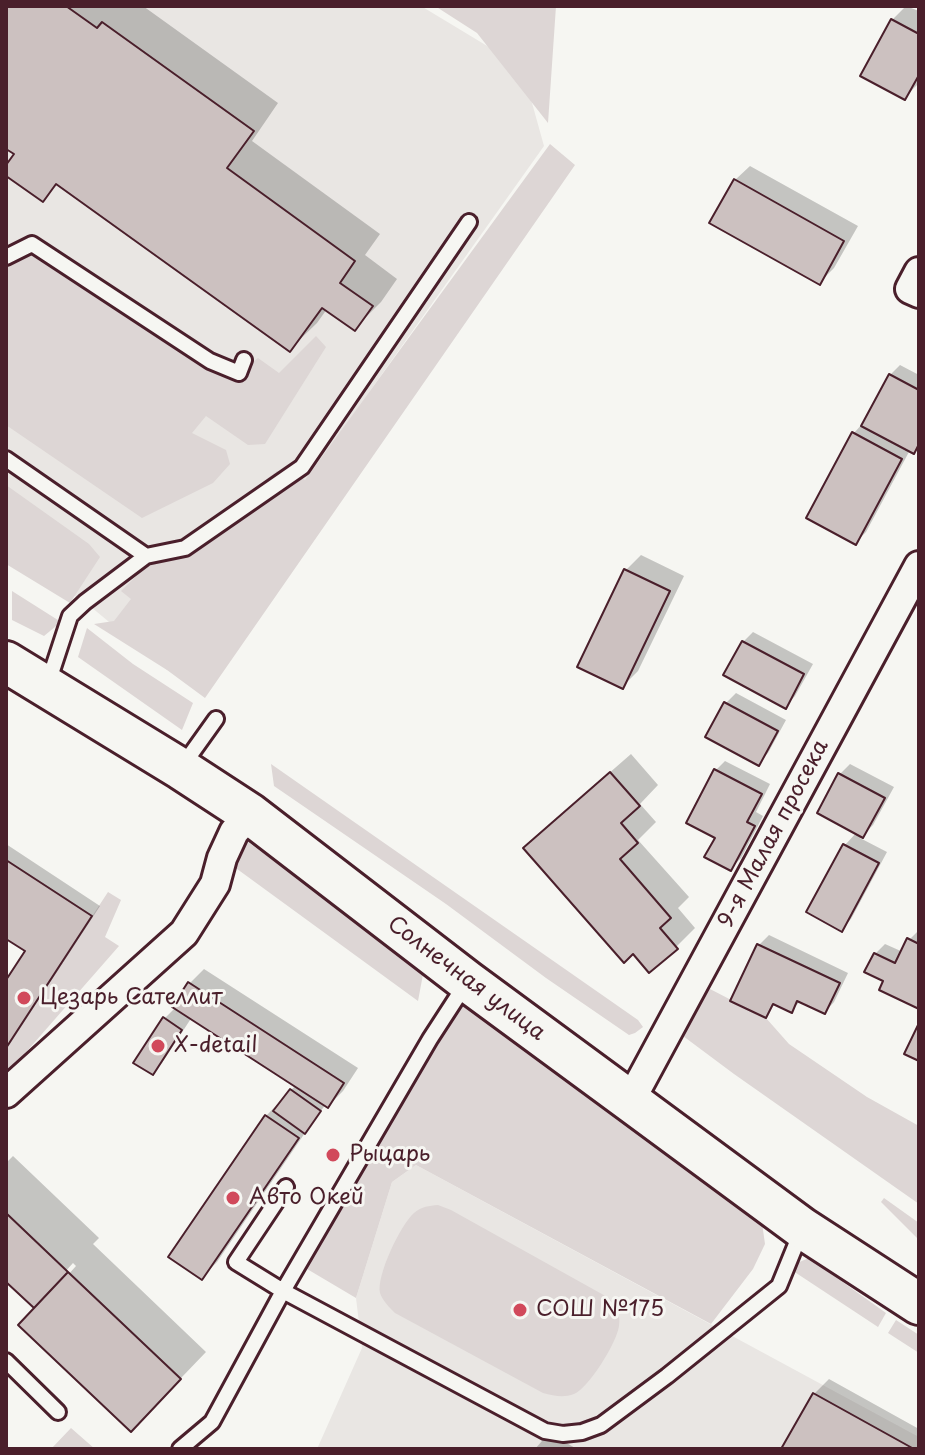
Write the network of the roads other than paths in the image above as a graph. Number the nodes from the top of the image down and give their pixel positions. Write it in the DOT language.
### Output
graph roads {
  1 [pos="469,222"];
  2 [pos="6,257"];
  3 [pos="244,360"];
  4 [pos="6,459"];
  5 [pos="146,556"];
  6 [pos="919,566"];
  7 [pos="6,662"];
  8 [pos="46,687"];
  9 [pos="216,719"];
  10 [pos="181,769"];
  11 [pos="250,814"];
  12 [pos="467,981"];
  13 [pos="6,1093"];
  14 [pos="630,1101"];
  15 [pos="286,1187"];
  16 [pos="802,1228"];
  17 [pos="283,1291"];
  18 [pos="919,1304"];
  19 [pos="6,1361"];
  20 [pos="58,1412"];
  21 [pos="180,1449"];
  1 -- 5 [label="lane"];
  2 -- 3 [label="lane"];
  4 -- 5 [label="lane"];
  5 -- 8 [label="lane"];
  6 -- 14 [label="street, 9-я Малая просека"];
  7 -- 8 [label="main road, Солнечная улица"];
  8 -- 10 [label="main road, Солнечная улица"];
  9 -- 10 [label="lane"];
  10 -- 11 [label="main road, Солнечная улица"];
  11 -- 12 [label="main road, Солнечная улица"];
  11 -- 13 [label="street"];
  12 -- 14 [label="main road, Солнечная улица"];
  12 -- 17 [label="lane"];
  14 -- 16 [label="main road, Солнечная улица"];
  15 -- 17 [label="lane"];
  16 -- 17 [label="lane"];
  16 -- 18 [label="main road, Солнечная улица"];
  17 -- 21 [label="lane"];
  19 -- 20 [label="lane"];
}
